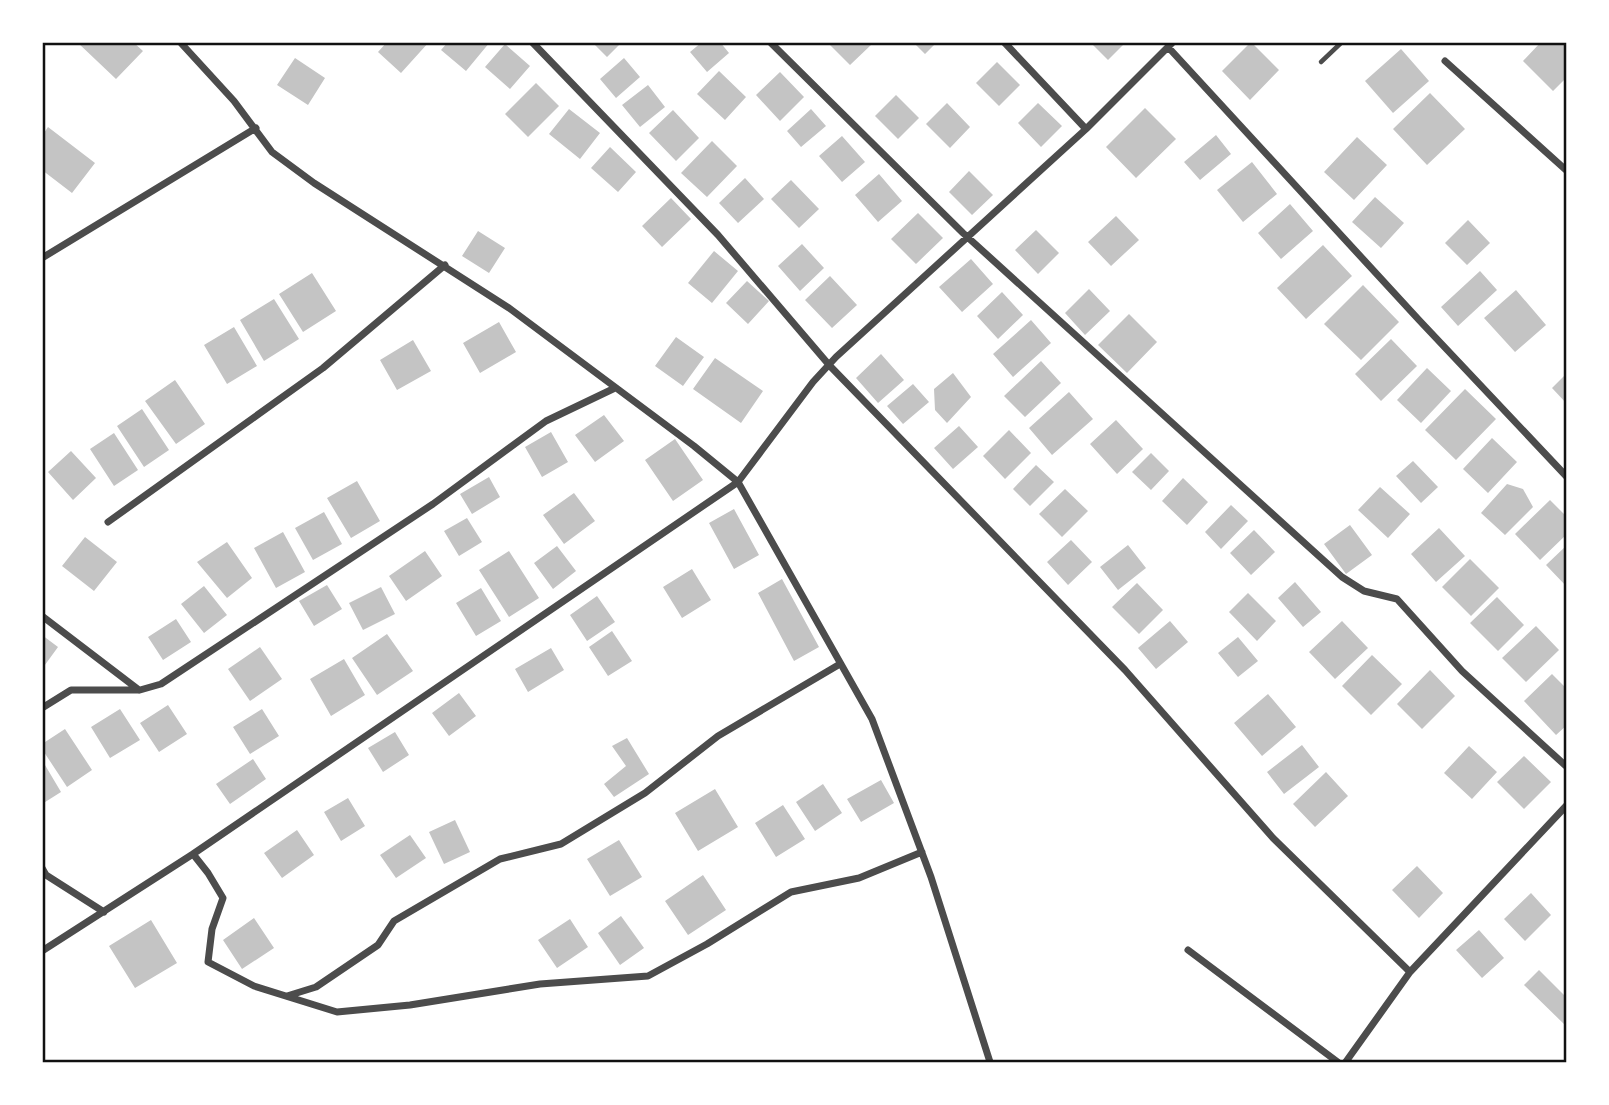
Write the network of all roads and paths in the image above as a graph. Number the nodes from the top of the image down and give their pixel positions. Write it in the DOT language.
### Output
graph roads {
  1 [pos="180,42"];
  2 [pos="532,42"];
  3 [pos="770,42"];
  4 [pos="1004,42"];
  5 [pos="1342,42"];
  6 [pos="1170,44"];
  7 [pos="1444,61"];
  8 [pos="1321,62"];
  9 [pos="256,128"];
  10 [pos="1086,129"];
  11 [pos="1567,171"];
  12 [pos="965,235"];
  13 [pos="42,258"];
  14 [pos="444,265"];
  15 [pos="830,366"];
  16 [pos="615,388"];
  17 [pos="1567,477"];
  18 [pos="738,482"];
  19 [pos="108,522"];
  20 [pos="42,616"];
  21 [pos="840,664"];
  22 [pos="140,690"];
  23 [pos="42,708"];
  24 [pos="1567,767"];
  25 [pos="1567,805"];
  26 [pos="922,852"];
  27 [pos="193,854"];
  28 [pos="42,868"];
  29 [pos="104,912"];
  30 [pos="1188,950"];
  31 [pos="42,951"];
  32 [pos="1410,972"];
  33 [pos="287,996"];
  34 [pos="990,1062"];
  35 [pos="1342,1063"];
  1 -- 9 [label="street"];
  2 -- 15 [label="street"];
  3 -- 12 [label="street"];
  4 -- 10 [label="street"];
  5 -- 8 [label="lane"];
  6 -- 10 [label="street"];
  6 -- 17 [label="street"];
  7 -- 11 [label="street"];
  9 -- 13 [label="street"];
  9 -- 14 [label="street"];
  10 -- 12 [label="street"];
  12 -- 15 [label="street"];
  12 -- 24 [label="street"];
  14 -- 16 [label="street"];
  14 -- 19 [label="street"];
  15 -- 18 [label="street"];
  15 -- 32 [label="street"];
  16 -- 18 [label="street"];
  16 -- 22 [label="street"];
  18 -- 21 [label="street"];
  18 -- 27 [label="street"];
  20 -- 22 [label="street"];
  21 -- 26 [label="street"];
  21 -- 33 [label="street"];
  22 -- 23 [label="street"];
  25 -- 32 [label="street"];
  26 -- 33 [label="street"];
  26 -- 34 [label="street"];
  27 -- 29 [label="street"];
  27 -- 33 [label="street"];
  28 -- 29 [label="street"];
  29 -- 31 [label="street"];
  30 -- 35 [label="street"];
  32 -- 35 [label="street"];
}
